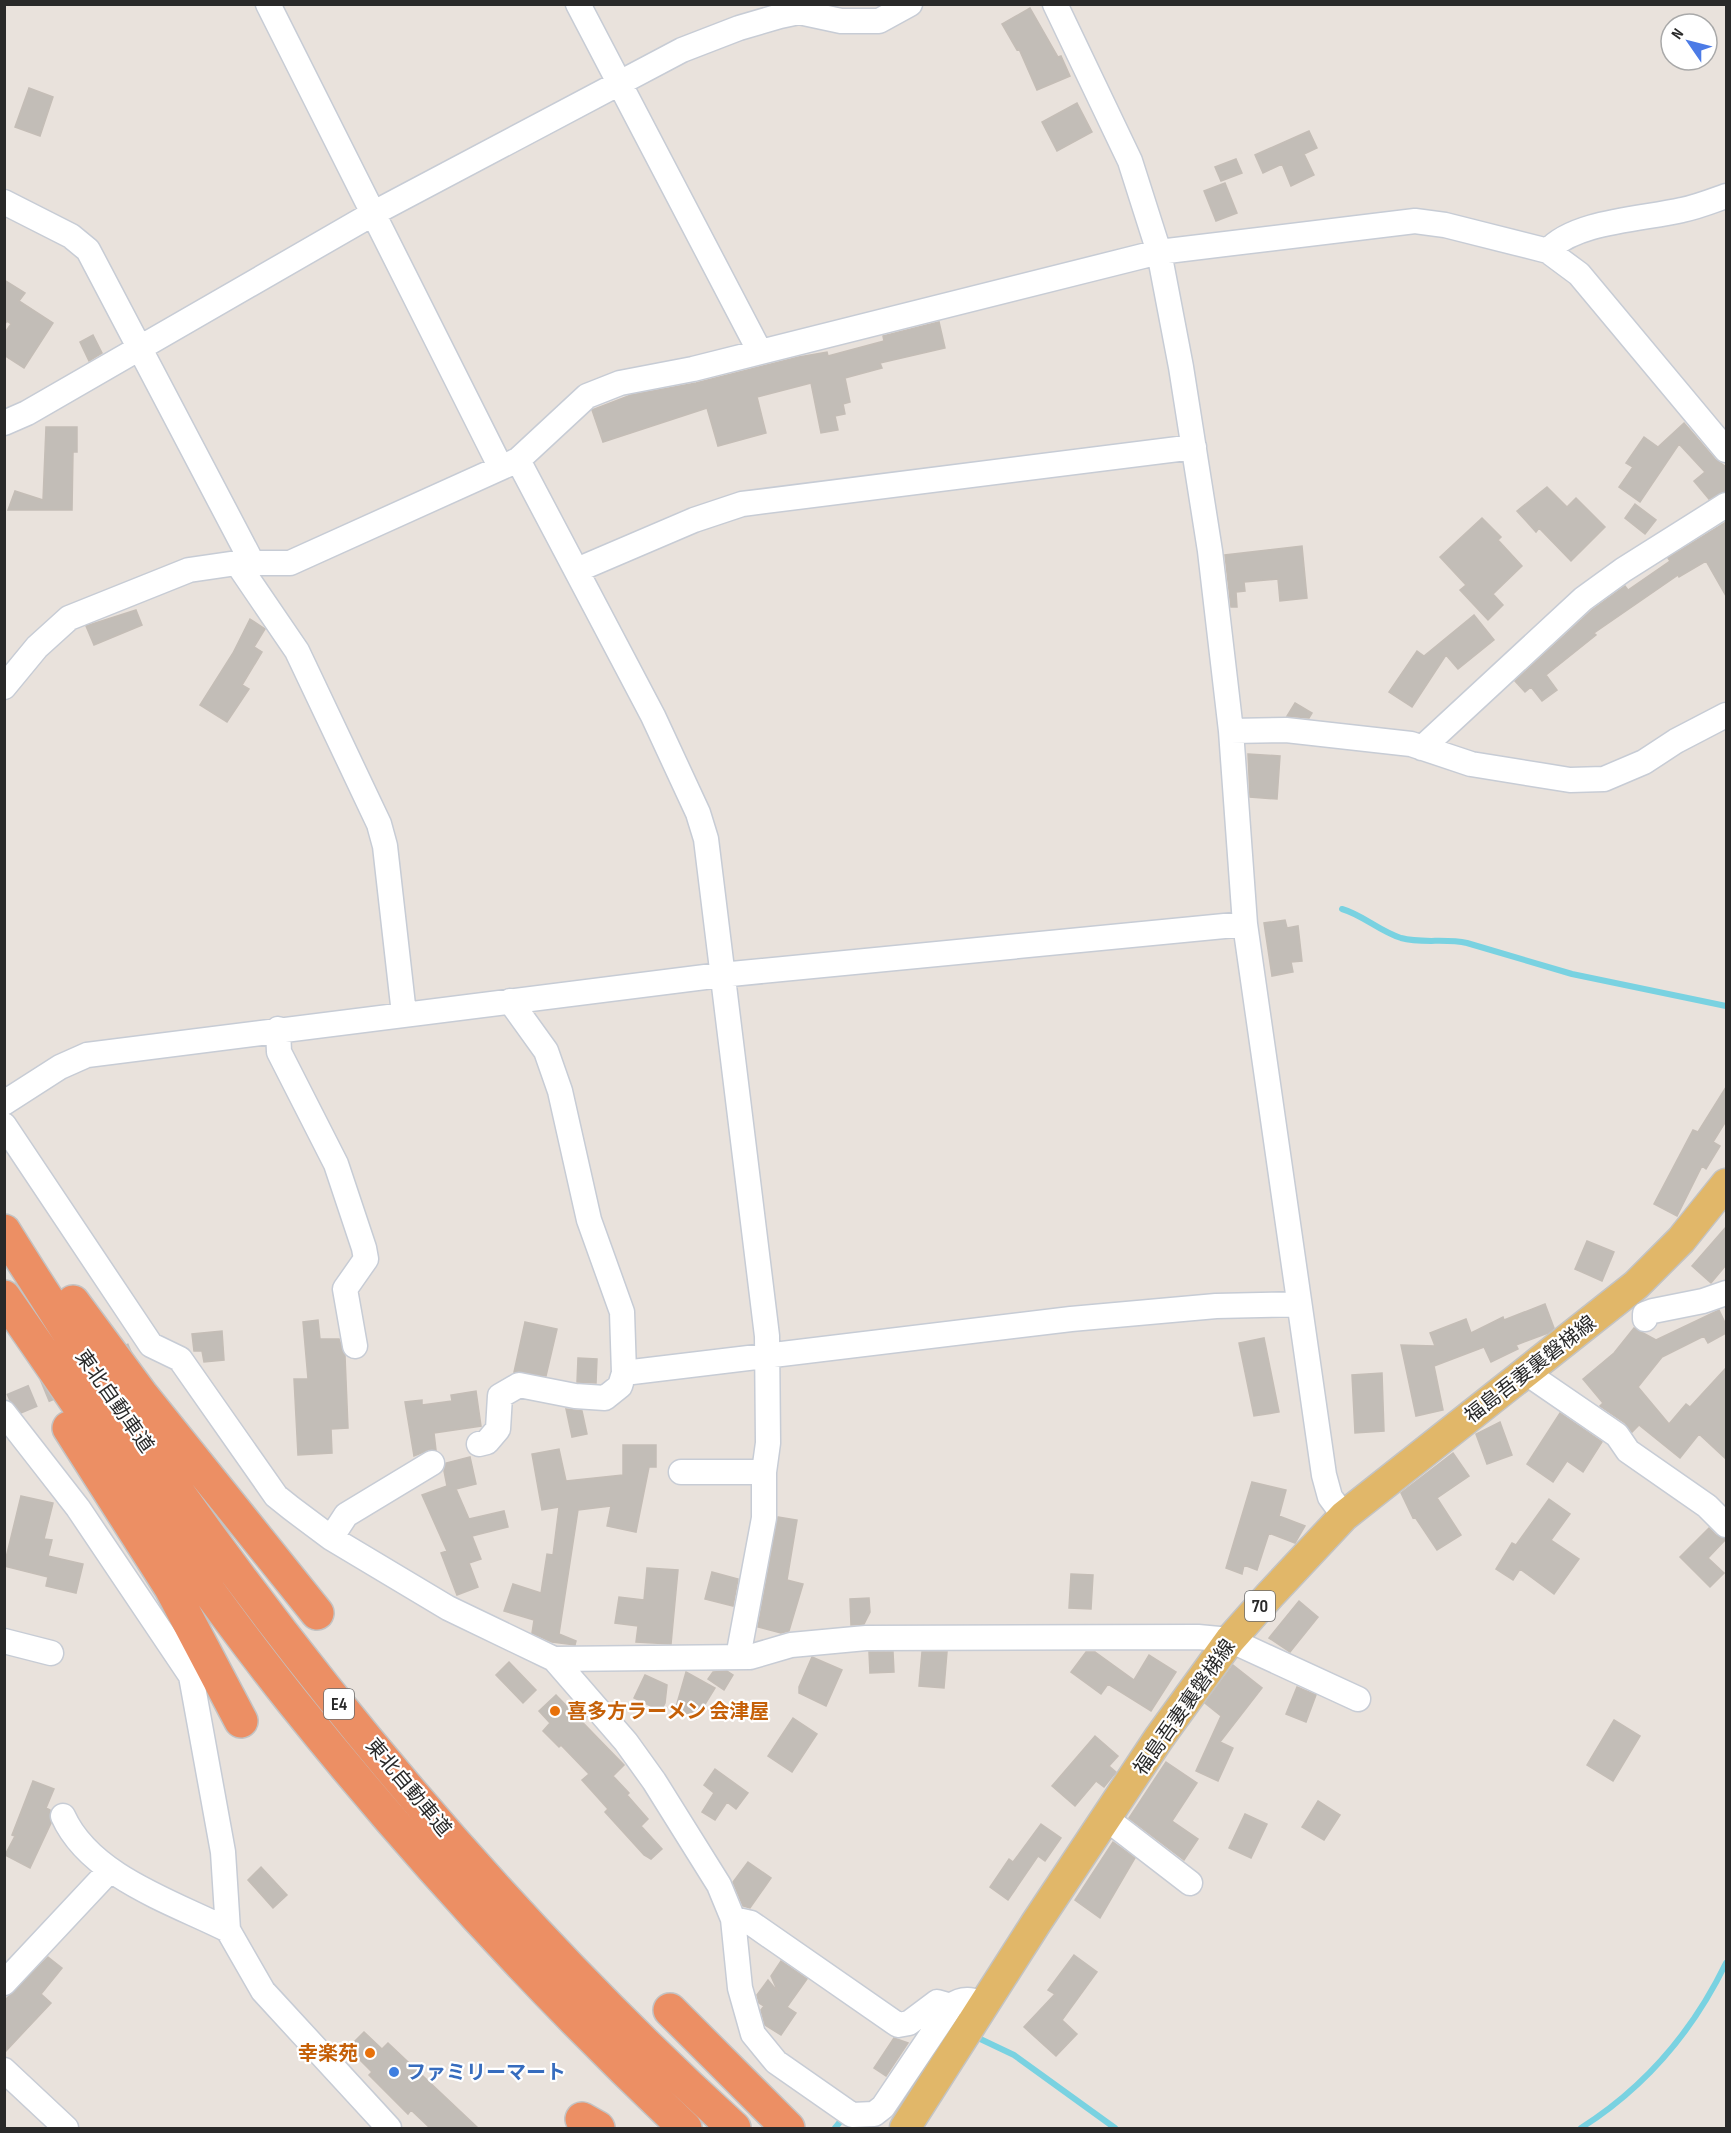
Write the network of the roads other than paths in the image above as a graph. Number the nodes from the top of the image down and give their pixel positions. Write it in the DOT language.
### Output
graph roads {
  1 [pos="268,4"];
  2 [pos="578,4"];
  3 [pos="910,4"];
  4 [pos="1055,4"];
  5 [pos="618,82"];
  6 [pos="1726,196"];
  7 [pos="4,202"];
  8 [pos="374,213"];
  9 [pos="1548,251"];
  10 [pos="1160,252"];
  11 [pos="140,348"];
  12 [pos="760,352"];
  13 [pos="4,423"];
  14 [pos="1194,447"];
  15 [pos="1726,450"];
  16 [pos="509,463"];
  17 [pos="1726,505"];
  18 [pos="245,563"];
  19 [pos="577,570"];
  20 [pos="4,687"];
  21 [pos="1726,715"];
  22 [pos="1232,731"];
  23 [pos="1422,748"];
  24 [pos="1245,924"];
  25 [pos="721,975"];
  26 [pos="510,1001"];
  27 [pos="404,1014"];
  28 [pos="278,1029"];
  29 [pos="4,1103"];
  30 [pos="4,1125"];
  31 [pos="1726,1184"];
  32 [pos="4,1208"];
  33 [pos="4,1231"];
  34 [pos="1726,1293"];
  35 [pos="4,1297"];
  36 [pos="1299,1304"];
  37 [pos="1645,1319"];
  38 [pos="4,1327"];
  39 [pos="356,1346"];
  40 [pos="767,1354"];
  41 [pos="1525,1372"];
  42 [pos="624,1373"];
  43 [pos="7,1409"];
  44 [pos="479,1443"];
  45 [pos="432,1463"];
  46 [pos="681,1472"];
  47 [pos="764,1472"];
  48 [pos="1344,1516"];
  49 [pos="1726,1525"];
  50 [pos="332,1538"];
  51 [pos="317,1613"];
  52 [pos="1230,1640"];
  53 [pos="4,1641"];
  54 [pos="51,1653"];
  55 [pos="738,1657"];
  56 [pos="554,1659"];
  57 [pos="1358,1699"];
  58 [pos="241,1721"];
  59 [pos="63,1816"];
  60 [pos="1107,1819"];
  61 [pos="109,1871"];
  62 [pos="1190,1883"];
  63 [pos="733,1919"];
  64 [pos="228,1930"];
  65 [pos="4,1983"];
  66 [pos="985,2004"];
  67 [pos="951,2006"];
  68 [pos="670,2010"];
  69 [pos="4,2070"];
  70 [pos="58,2126"];
  71 [pos="389,2128"];
  72 [pos="685,2128"];
  73 [pos="734,2128"];
  74 [pos="788,2128"];
  75 [pos="905,2128"];
  1 -- 8 [label="street"];
  2 -- 5 [label="street"];
  3 -- 5 [label="street"];
  4 -- 10 [label="street"];
  5 -- 8 [label="street"];
  5 -- 12 [label="street"];
  6 -- 9 [label="street"];
  7 -- 11 [label="street"];
  8 -- 11 [label="street"];
  8 -- 16 [label="street"];
  9 -- 10 [label="street"];
  9 -- 15 [label="street"];
  10 -- 12 [label="street"];
  10 -- 14 [label="street"];
  11 -- 13 [label="street"];
  11 -- 18 [label="street"];
  12 -- 16 [label="street"];
  14 -- 19 [label="street"];
  14 -- 22 [label="street"];
  16 -- 18 [label="street"];
  16 -- 19 [label="street"];
  17 -- 23 [label="street"];
  18 -- 20 [label="street"];
  18 -- 27 [label="street"];
  19 -- 25 [label="street"];
  21 -- 23 [label="street"];
  22 -- 23 [label="street"];
  22 -- 24 [label="street"];
  24 -- 25 [label="street"];
  24 -- 36 [label="street"];
  25 -- 26 [label="street"];
  25 -- 40 [label="street"];
  26 -- 27 [label="street"];
  26 -- 42 [label="street"];
  27 -- 28 [label="street"];
  28 -- 29 [label="street"];
  28 -- 39 [label="street"];
  30 -- 50 [label="street"];
  31 -- 41 [label="main road, 福島吾妻裏磐梯線 / 70"];
  32 -- 51 [label="highway"];
  33 -- 73 [label="highway, 東北自動車道 / E4"];
  34 -- 37 [label="street"];
  35 -- 72 [label="highway, 東北自動車道 / E4"];
  36 -- 40 [label="street"];
  36 -- 48 [label="street"];
  38 -- 58 [label="highway"];
  40 -- 42 [label="street"];
  40 -- 47 [label="street"];
  41 -- 48 [label="main road, 福島吾妻裏磐梯線 / 70"];
  41 -- 49 [label="street"];
  42 -- 44 [label="street"];
  43 -- 64 [label="street"];
  45 -- 50 [label="street"];
  46 -- 47 [label="street"];
  47 -- 55 [label="street"];
  48 -- 52 [label="main road, 福島吾妻裏磐梯線 / 70"];
  50 -- 56 [label="street"];
  52 -- 55 [label="street"];
  52 -- 57 [label="street"];
  52 -- 60 [label="main road, 福島吾妻裏磐梯線 / 70"];
  53 -- 54 [label="street"];
  55 -- 56 [label="street"];
  56 -- 63 [label="street"];
  59 -- 61 [label="street"];
  60 -- 62 [label="street"];
  60 -- 66 [label="main road, 福島吾妻裏磐梯線 / 70"];
  61 -- 64 [label="street"];
  61 -- 65 [label="street"];
  63 -- 67 [label="street"];
  63 -- 67 [label="street"];
  64 -- 71 [label="street"];
  66 -- 67 [label="street"];
  66 -- 75 [label="main road, 福島吾妻裏磐梯線 / 70"];
  68 -- 74 [label="highway"];
  69 -- 70 [label="street"];
}
